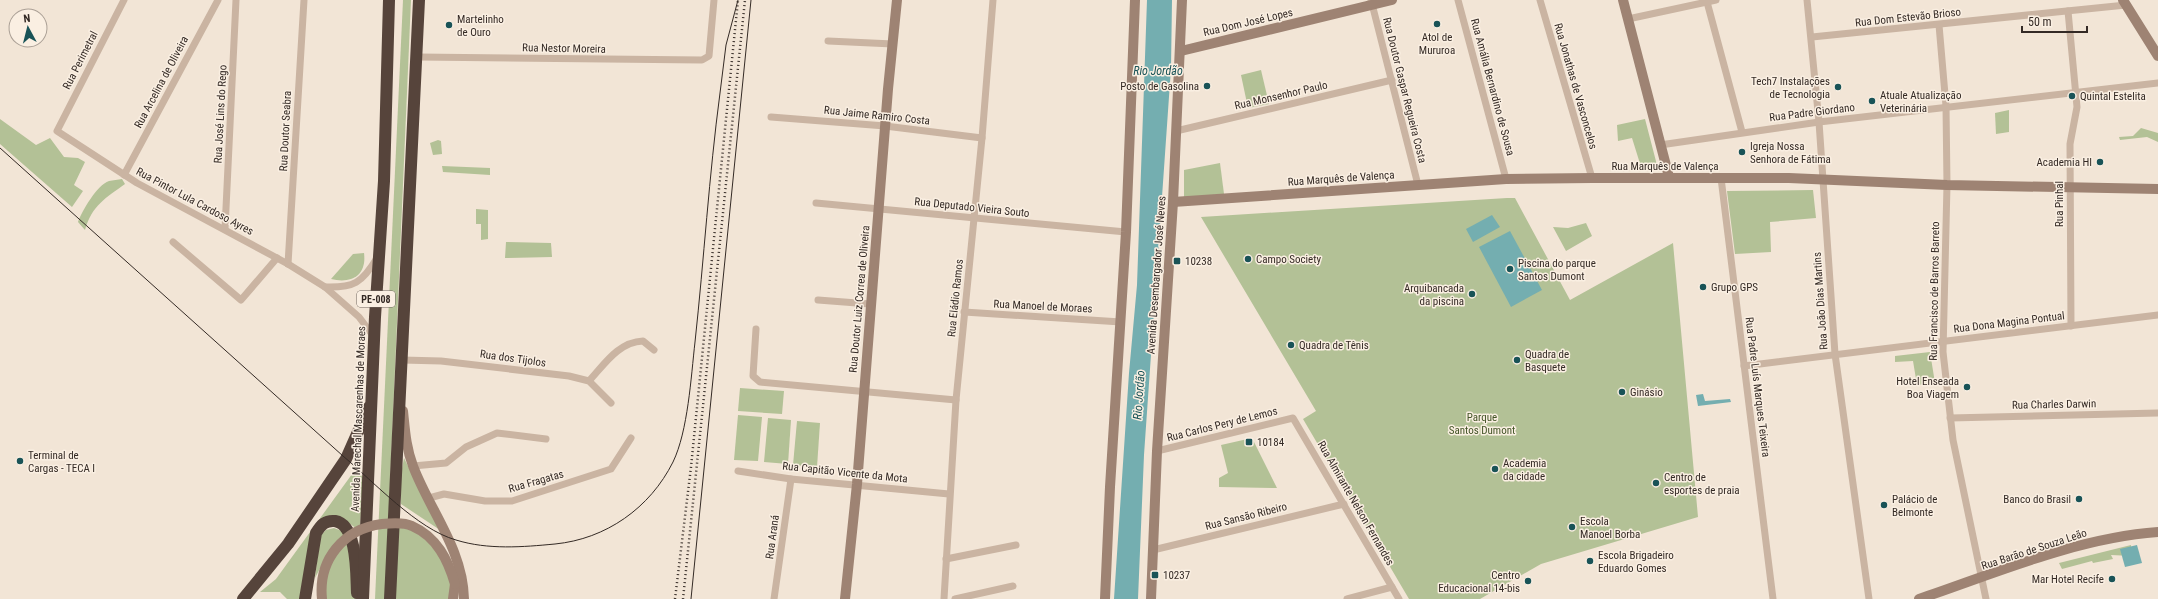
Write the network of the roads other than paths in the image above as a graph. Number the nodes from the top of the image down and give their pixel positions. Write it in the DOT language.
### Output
graph roads {
  1 [pos="124,0"];
  2 [pos="218,0"];
  3 [pos="236,0"];
  4 [pos="304,0"];
  5 [pos="389,0"];
  6 [pos="419,0"];
  7 [pos="714,0"];
  8 [pos="897,0"];
  9 [pos="993,0"];
  10 [pos="1135,0"];
  11 [pos="1182,0"];
  12 [pos="1392,0"];
  13 [pos="1458,0"];
  14 [pos="1540,0"];
  15 [pos="1623,0"];
  16 [pos="1716,0"];
  17 [pos="1806,0"];
  18 [pos="1707,2"];
  19 [pos="2125,2"];
  20 [pos="1371,3"];
  21 [pos="2068,11"];
  22 [pos="1628,19"];
  23 [pos="1939,25"];
  24 [pos="1812,37"];
  25 [pos="828,41"];
  26 [pos="893,44"];
  27 [pos="1181,51"];
  28 [pos="2158,56"];
  29 [pos="418,57"];
  30 [pos="1392,80"];
  31 [pos="2158,82"];
  32 [pos="2075,93"];
  33 [pos="1946,106"];
  34 [pos="770,117"];
  35 [pos="1819,122"];
  36 [pos="885,126"];
  37 [pos="57,131"];
  38 [pos="1176,131"];
  39 [pos="1742,132"];
  40 [pos="982,138"];
  41 [pos="1660,145"];
  42 [pos="124,175"];
  43 [pos="1669,177"];
  44 [pos="1592,178"];
  45 [pos="1721,178"];
  46 [pos="1506,179"];
  47 [pos="1822,179"];
  48 [pos="1418,185"];
  49 [pos="1947,185"];
  50 [pos="2070,187"];
  51 [pos="2158,189"];
  52 [pos="1173,202"];
  53 [pos="816,203"];
  54 [pos="879,207"];
  55 [pos="974,219"];
  56 [pos="225,229"];
  57 [pos="1126,232"];
  58 [pos="173,242"];
  59 [pos="379,255"];
  60 [pos="277,258"];
  61 [pos="288,264"];
  62 [pos="325,287"];
  63 [pos="818,300"];
  64 [pos="870,304"];
  65 [pos="964,312"];
  66 [pos="2158,315"];
  67 [pos="1121,322"];
  68 [pos="2070,326"];
  69 [pos="756,329"];
  70 [pos="374,338"];
  71 [pos="1942,342"];
  72 [pos="654,350"];
  73 [pos="1835,354"];
  74 [pos="402,360"];
  75 [pos="1744,366"];
  76 [pos="401,379"];
  77 [pos="589,382"];
  78 [pos="864,392"];
  79 [pos="372,398"];
  80 [pos="956,400"];
  81 [pos="611,403"];
  82 [pos="2158,413"];
  83 [pos="1293,418"];
  84 [pos="1950,418"];
  85 [pos="631,438"];
  86 [pos="546,439"];
  87 [pos="1157,451"];
  88 [pos="413,466"];
  89 [pos="738,471"];
  90 [pos="791,479"];
  91 [pos="856,484"];
  92 [pos="949,494"];
  93 [pos="429,498"];
  94 [pos="1344,504"];
  95 [pos="2158,532"];
  96 [pos="1016,545"];
  97 [pos="1153,550"];
  98 [pos="946,560"];
  99 [pos="1982,578"];
  100 [pos="1013,586"];
  101 [pos="1392,587"];
  102 [pos="243,599"];
  103 [pos="304,599"];
  104 [pos="322,599"];
  105 [pos="358,599"];
  106 [pos="363,599"];
  107 [pos="390,599"];
  108 [pos="453,599"];
  109 [pos="464,599"];
  110 [pos="774,599"];
  111 [pos="845,599"];
  112 [pos="944,599"];
  113 [pos="955,599"];
  114 [pos="1105,599"];
  115 [pos="1151,599"];
  116 [pos="1347,599"];
  117 [pos="1399,599"];
  118 [pos="1773,599"];
  119 [pos="1869,599"];
  120 [pos="1919,599"];
  121 [pos="1986,599"];
  1 -- 37 [label="street, Rua Perimetral"];
  2 -- 42 [label="street, Rua Arcelina de Oliveira"];
  3 -- 56 [label="street, Rua José Lins do Rego"];
  4 -- 61 [label="street, Rua Doutor Seabra"];
  5 -- 59 [label="highway, Avenida Marechal Mascarenhas de Moraes / PE-008"];
  6 -- 29 [label="highway, PE-008"];
  7 -- 29 [label="street, Rua Nestor Moreira"];
  8 -- 26 [label="street, Rua Doutor Luiz Correa de Oliveira"];
  9 -- 40 [label="street, Rua Eládio Ramos"];
  10 -- 57 [label="street"];
  11 -- 27 [label="street, Avenida Desembargador José Neves"];
  12 -- 20 [label="street, Rua Dom José Lopes"];
  13 -- 46 [label="street, Rua Amália Bernardino de Sousa"];
  14 -- 44 [label="street, Rua Jonathas de Vasconcelos"];
  15 -- 22 [label="street"];
  16 -- 18 [label="street"];
  17 -- 24 [label="street, Rua João Dias Martins"];
  18 -- 22 [label="street"];
  18 -- 39 [label="street"];
  19 -- 21 [label="street, Rua Dom Estevão Brioso"];
  19 -- 28 [label="street"];
  20 -- 27 [label="street, Rua Dom José Lopes"];
  20 -- 30 [label="street, Rua Doutor Gaspar Regueira Costa"];
  21 -- 23 [label="street, Rua Dom Estevão Brioso"];
  21 -- 32 [label="street, Rua Pinhal"];
  22 -- 41 [label="street"];
  23 -- 24 [label="street, Rua Dom Estevão Brioso"];
  23 -- 33 [label="street, Rua Francisco de Barros Barreto"];
  24 -- 35 [label="street, Rua João Dias Martins"];
  25 -- 26 [label="street"];
  26 -- 36 [label="street, Rua Doutor Luiz Correa de Oliveira"];
  27 -- 38 [label="street, Avenida Desembargador José Neves"];
  29 -- 74 [label="highway, PE-008"];
  30 -- 38 [label="street, Rua Monsenhor Paulo"];
  30 -- 48 [label="street, Rua Doutor Gaspar Regueira Costa"];
  31 -- 32 [label="street, Rua Padre Giordano"];
  32 -- 33 [label="street, Rua Padre Giordano"];
  32 -- 50 [label="street, Rua Pinhal"];
  33 -- 35 [label="street, Rua Padre Giordano"];
  33 -- 49 [label="street, Rua Francisco de Barros Barreto"];
  34 -- 36 [label="street, Rua Jaime Ramiro Costa"];
  35 -- 39 [label="street, Rua Padre Giordano"];
  35 -- 47 [label="street, Rua João Dias Martins"];
  36 -- 40 [label="street, Rua Jaime Ramiro Costa"];
  36 -- 54 [label="street, Rua Doutor Luiz Correa de Oliveira"];
  37 -- 42 [label="street, Rua Pintor Lula Cardoso Ayres"];
  38 -- 52 [label="street, Avenida Desembargador José Neves"];
  39 -- 41 [label="street, Rua Padre Giordano"];
  40 -- 55 [label="street, Rua Eládio Ramos"];
  41 -- 43 [label="street"];
  42 -- 56 [label="street, Rua Pintor Lula Cardoso Ayres"];
  43 -- 44 [label="street, Rua Marquês de Valença"];
  43 -- 45 [label="street, Rua Marquês de Valença"];
  44 -- 46 [label="street, Rua Marquês de Valença"];
  45 -- 47 [label="street, Rua Marquês de Valença"];
  45 -- 75 [label="street, Rua Padre Luís Marques Teixeira"];
  46 -- 48 [label="street, Rua Marquês de Valença"];
  47 -- 49 [label="street, Rua Marquês de Valença"];
  47 -- 73 [label="street, Rua João Dias Martins"];
  48 -- 52 [label="street, Rua Marquês de Valença"];
  49 -- 50 [label="street, Rua Marquês de Valença"];
  49 -- 71 [label="street, Rua Francisco de Barros Barreto"];
  50 -- 51 [label="street, Rua Marquês de Valença"];
  50 -- 68 [label="street, Rua Pinhal"];
  52 -- 87 [label="street, Avenida Desembargador José Neves"];
  53 -- 54 [label="street, Rua Deputado Vieira Souto"];
  54 -- 55 [label="street, Rua Deputado Vieira Souto"];
  54 -- 64 [label="street, Rua Doutor Luiz Correa de Oliveira"];
  55 -- 57 [label="street, Rua Deputado Vieira Souto"];
  55 -- 65 [label="street, Rua Eládio Ramos"];
  56 -- 60 [label="street, Rua Pintor Lula Cardoso Ayres"];
  57 -- 67 [label="street"];
  58 -- 60 [label="street"];
  59 -- 62 [label="street"];
  59 -- 70 [label="highway, Avenida Marechal Mascarenhas de Moraes / PE-008"];
  60 -- 61 [label="street, Rua Pintor Lula Cardoso Ayres"];
  61 -- 62 [label="street, Rua Pintor Lula Cardoso Ayres"];
  62 -- 70 [label="street, Rua Pintor Lula Cardoso Ayres"];
  63 -- 64 [label="street"];
  64 -- 78 [label="street, Rua Doutor Luiz Correa de Oliveira"];
  65 -- 67 [label="street, Rua Manoel de Moraes"];
  65 -- 80 [label="street, Rua Eládio Ramos"];
  66 -- 68 [label="street, Rua Dona Magina Pontual"];
  67 -- 114 [label="street"];
  68 -- 71 [label="street, Rua Dona Magina Pontual"];
  69 -- 78 [label="street"];
  70 -- 79 [label="highway, Avenida Marechal Mascarenhas de Moraes / PE-008"];
  71 -- 73 [label="street, Rua Dona Magina Pontual"];
  71 -- 84 [label="street, Rua Francisco de Barros Barreto"];
  72 -- 77 [label="street"];
  73 -- 75 [label="street, Rua Dona Magina Pontual"];
  73 -- 119 [label="street, Rua João Dias Martins"];
  74 -- 76 [label="highway, PE-008"];
  74 -- 77 [label="street, Rua dos Tijolos"];
  75 -- 118 [label="street, Rua Padre Luís Marques Teixeira"];
  76 -- 88 [label="street"];
  76 -- 107 [label="highway, PE-008"];
  77 -- 81 [label="street, Rua dos Tijolos"];
  78 -- 80 [label="street"];
  78 -- 91 [label="street, Rua Doutor Luiz Correa de Oliveira"];
  79 -- 102 [label="highway"];
  79 -- 106 [label="highway, Avenida Marechal Mascarenhas de Moraes / PE-008"];
  80 -- 92 [label="street, Rua Eládio Ramos"];
  82 -- 84 [label="street, Rua Charles Darwin"];
  83 -- 87 [label="street, Rua Carlos Pery de Lemos"];
  83 -- 94 [label="street, Rua Almirante Nelson Fernandes"];
  84 -- 99 [label="street, Rua Francisco de Barros Barreto"];
  85 -- 93 [label="street, Rua Fragatas"];
  86 -- 88 [label="street"];
  87 -- 97 [label="street, Avenida Desembargador José Neves"];
  88 -- 93 [label="street"];
  89 -- 90 [label="street, Rua Capitão Vicente da Mota"];
  90 -- 91 [label="street, Rua Capitão Vicente da Mota"];
  90 -- 110 [label="street, Rua Araná"];
  91 -- 92 [label="street, Rua Capitão Vicente da Mota"];
  91 -- 111 [label="street, Rua Doutor Luiz Correa de Oliveira"];
  92 -- 98 [label="street, Rua Eládio Ramos"];
  93 -- 109 [label="street"];
  94 -- 97 [label="street, Rua Sansão Ribeiro"];
  94 -- 101 [label="street, Rua Almirante Nelson Fernandes"];
  95 -- 99 [label="street, Rua Barão de Souza Leão"];
  96 -- 98 [label="street"];
  97 -- 115 [label="street, Avenida Desembargador José Neves"];
  98 -- 112 [label="street, Rua Eládio Ramos"];
  99 -- 120 [label="street, Rua Barão de Souza Leão"];
  99 -- 121 [label="street, Rua Francisco de Barros Barreto"];
  100 -- 113 [label="street"];
  101 -- 116 [label="street"];
  101 -- 117 [label="street, Rua Almirante Nelson Fernandes"];
  103 -- 105 [label="highway"];
  104 -- 108 [label="street, bridge"];
}
